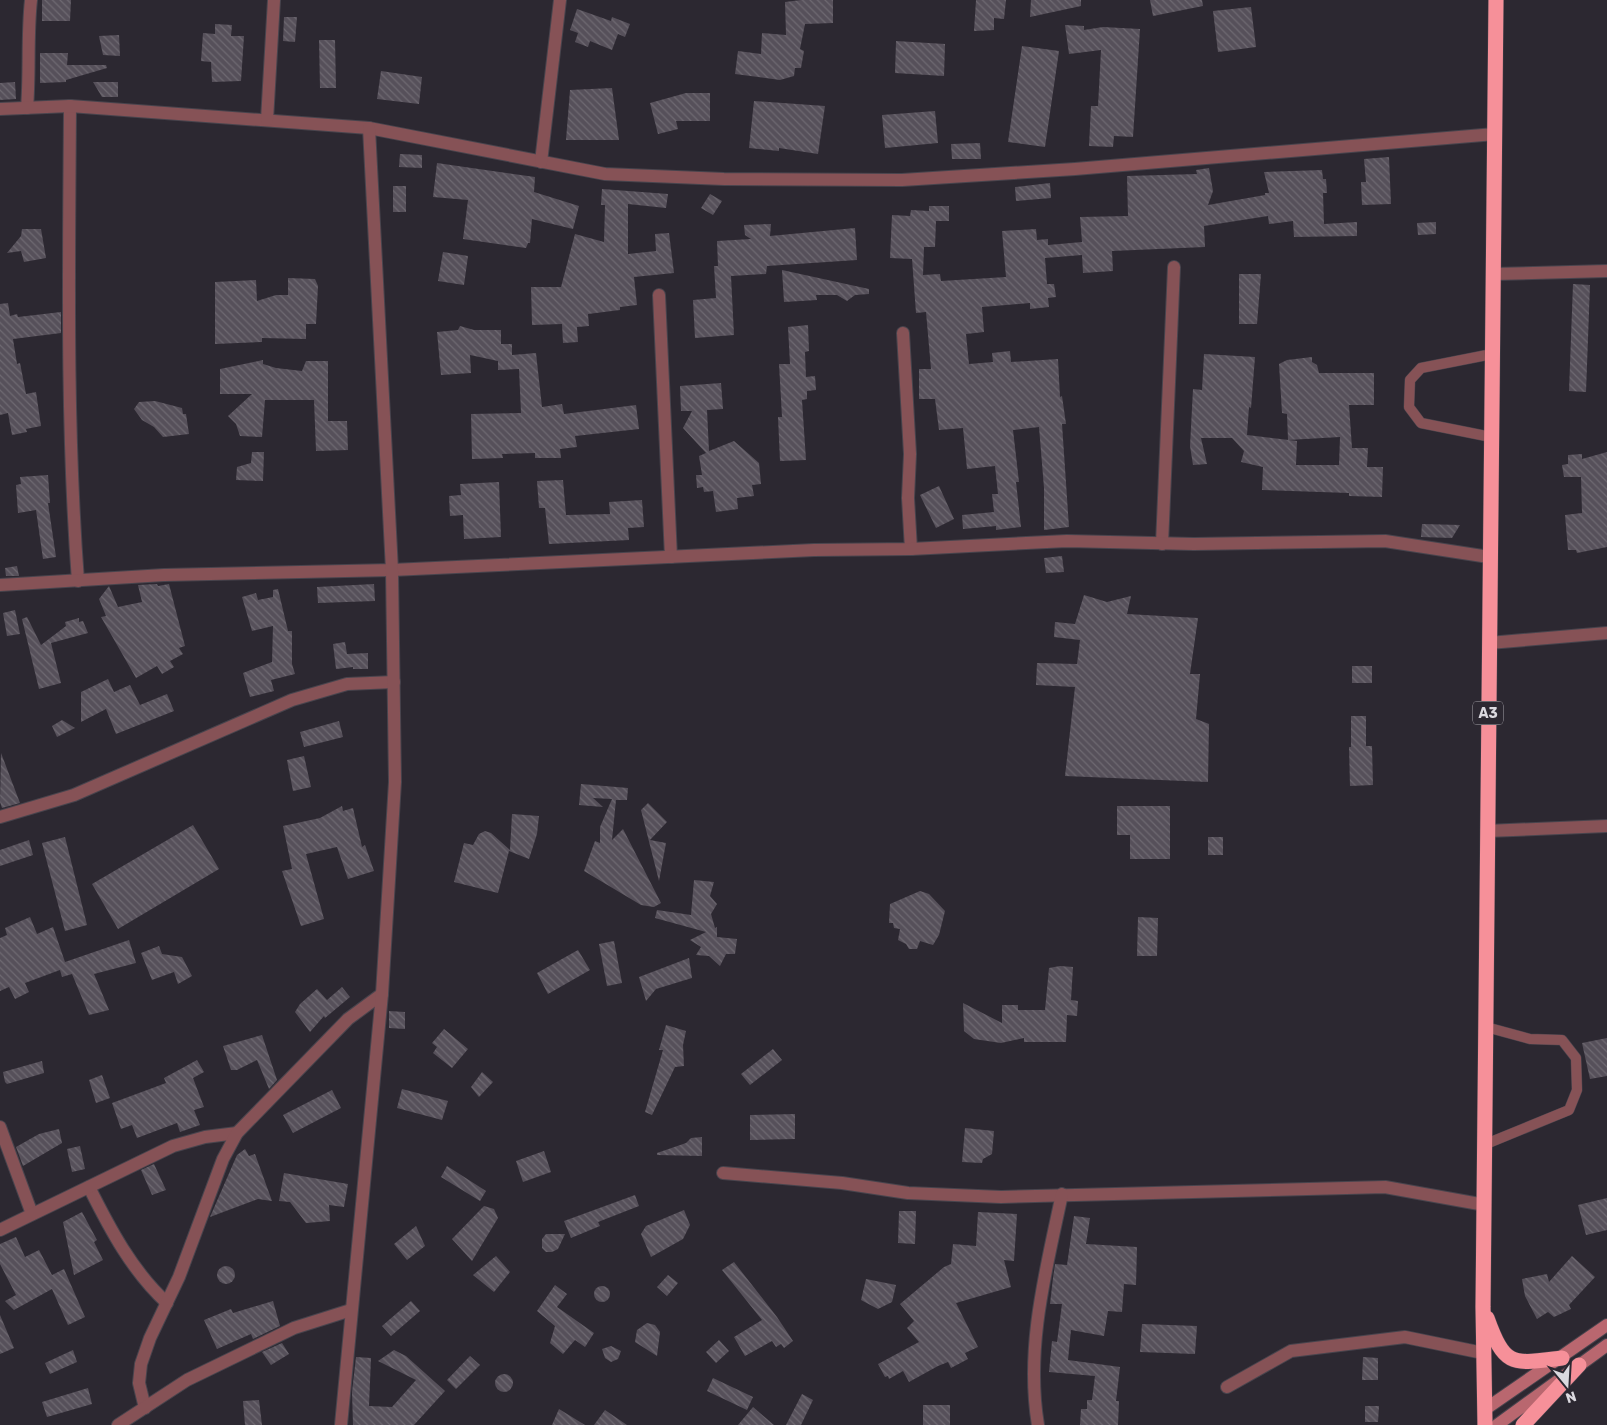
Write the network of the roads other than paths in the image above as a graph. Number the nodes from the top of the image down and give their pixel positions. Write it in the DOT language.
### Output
graph roads {
  1 [pos="31,0"];
  2 [pos="274,0"];
  3 [pos="560,0"];
  4 [pos="1496,0"];
  5 [pos="70,106"];
  6 [pos="27,108"];
  7 [pos="0,109"];
  8 [pos="267,120"];
  9 [pos="369,128"];
  10 [pos="1495,134"];
  11 [pos="541,162"];
  12 [pos="1174,267"];
  13 [pos="1607,272"];
  14 [pos="1493,274"];
  15 [pos="658,295"];
  16 [pos="903,333"];
  17 [pos="1492,354"];
  18 [pos="1491,437"];
  19 [pos="1162,544"];
  20 [pos="911,549"];
  21 [pos="671,557"];
  22 [pos="1489,557"];
  23 [pos="392,570"];
  24 [pos="78,581"];
  25 [pos="0,585"];
  26 [pos="1607,633"];
  27 [pos="1489,643"];
  28 [pos="394,682"];
  29 [pos="0,817"];
  30 [pos="1607,826"];
  31 [pos="1488,831"];
  32 [pos="382,994"];
  33 [pos="1486,1027"];
  34 [pos="0,1127"];
  35 [pos="237,1132"];
  36 [pos="1486,1144"];
  37 [pos="723,1173"];
  38 [pos="89,1187"];
  39 [pos="1062,1194"];
  40 [pos="1485,1205"];
  41 [pos="32,1214"];
  42 [pos="0,1230"];
  43 [pos="167,1303"];
  44 [pos="1482,1307"];
  45 [pos="351,1310"];
  46 [pos="1607,1325"];
  47 [pos="1607,1345"];
  48 [pos="1483,1353"];
  49 [pos="1562,1358"];
  50 [pos="1578,1365"];
  51 [pos="1227,1387"];
  52 [pos="145,1408"];
  53 [pos="1485,1418"];
  54 [pos="118,1425"];
  55 [pos="341,1425"];
  56 [pos="1038,1425"];
  57 [pos="1497,1425"];
  58 [pos="1523,1425"];
  1 -- 6 [label="street"];
  2 -- 8 [label="street"];
  3 -- 11 [label="street"];
  4 -- 10 [label="highway, A3"];
  5 -- 6 [label="street"];
  5 -- 8 [label="street"];
  5 -- 24 [label="street"];
  6 -- 7 [label="street"];
  8 -- 9 [label="street"];
  9 -- 11 [label="street"];
  9 -- 23 [label="street"];
  10 -- 11 [label="street"];
  10 -- 14 [label="highway, A3"];
  12 -- 19 [label="street"];
  13 -- 14 [label="street"];
  14 -- 17 [label="highway, A3"];
  15 -- 21 [label="street"];
  16 -- 20 [label="street"];
  17 -- 18 [label="highway, A3"];
  17 -- 18 [label="lane"];
  18 -- 22 [label="highway, A3"];
  19 -- 20 [label="street"];
  19 -- 22 [label="street"];
  20 -- 21 [label="street"];
  21 -- 23 [label="street"];
  22 -- 27 [label="highway, A3"];
  23 -- 24 [label="street"];
  23 -- 28 [label="street"];
  24 -- 25 [label="street"];
  26 -- 27 [label="street"];
  27 -- 31 [label="highway, A3"];
  28 -- 29 [label="street"];
  28 -- 32 [label="street"];
  30 -- 31 [label="street"];
  31 -- 33 [label="highway, A3"];
  32 -- 35 [label="street"];
  32 -- 45 [label="street"];
  33 -- 36 [label="highway, A3"];
  33 -- 36 [label="lane"];
  34 -- 41 [label="street"];
  35 -- 38 [label="street"];
  35 -- 43 [label="street"];
  36 -- 40 [label="highway, A3"];
  37 -- 39 [label="street"];
  38 -- 41 [label="street"];
  38 -- 43 [label="street"];
  39 -- 40 [label="street"];
  39 -- 56 [label="street"];
  40 -- 44 [label="highway, A3"];
  41 -- 42 [label="street"];
  43 -- 52 [label="street"];
  44 -- 48 [label="highway, A3"];
  44 -- 49 [label="highway"];
  45 -- 52 [label="street"];
  45 -- 55 [label="street"];
  46 -- 49 [label="street"];
  47 -- 50 [label="street"];
  48 -- 51 [label="street"];
  48 -- 53 [label="highway, A3"];
  49 -- 53 [label="street"];
  50 -- 57 [label="street"];
  50 -- 58 [label="highway"];
  52 -- 54 [label="street"];
}
